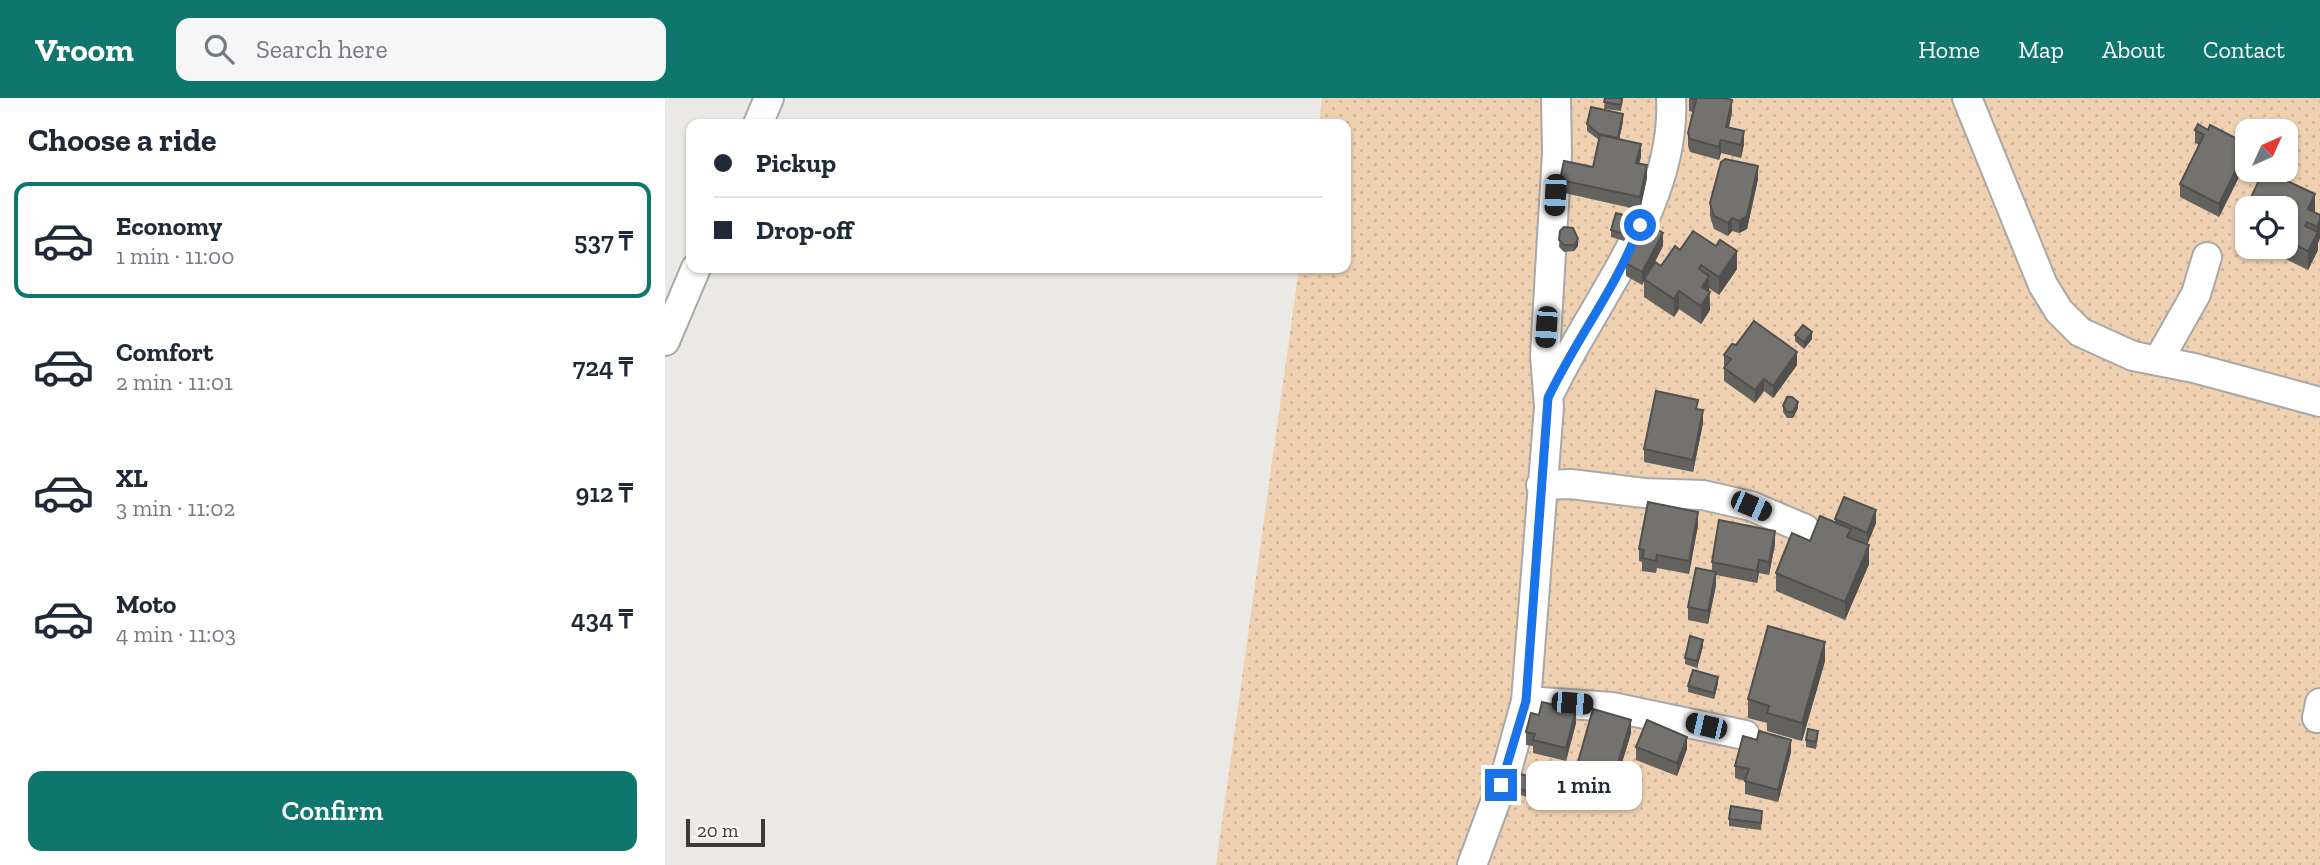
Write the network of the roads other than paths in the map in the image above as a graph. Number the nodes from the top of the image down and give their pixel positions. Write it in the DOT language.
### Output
graph roads {
  1 [pos="769,98"];
  2 [pos="1556,98"];
  3 [pos="1671,98"];
  4 [pos="1967,98"];
  5 [pos="760,119"];
  6 [pos="2207,257"];
  7 [pos="694,273"];
  8 [pos="665,341"];
  9 [pos="2158,361"];
  10 [pos="1548,398"];
  11 [pos="2320,402"];
  12 [pos="1541,485"];
  13 [pos="1805,529"];
  14 [pos="1526,701"];
  15 [pos="1745,735"];
  16 [pos="1472,865"];
  1 -- 5 [label="street"];
  2 -- 10 [label="street"];
  3 -- 10 [label="street"];
  4 -- 9 [label="street"];
  6 -- 9 [label="street"];
  7 -- 8 [label="street"];
  9 -- 11 [label="street"];
  10 -- 12 [label="street"];
  12 -- 13 [label="street"];
  12 -- 14 [label="street"];
  14 -- 15 [label="street"];
  14 -- 16 [label="street"];
}
